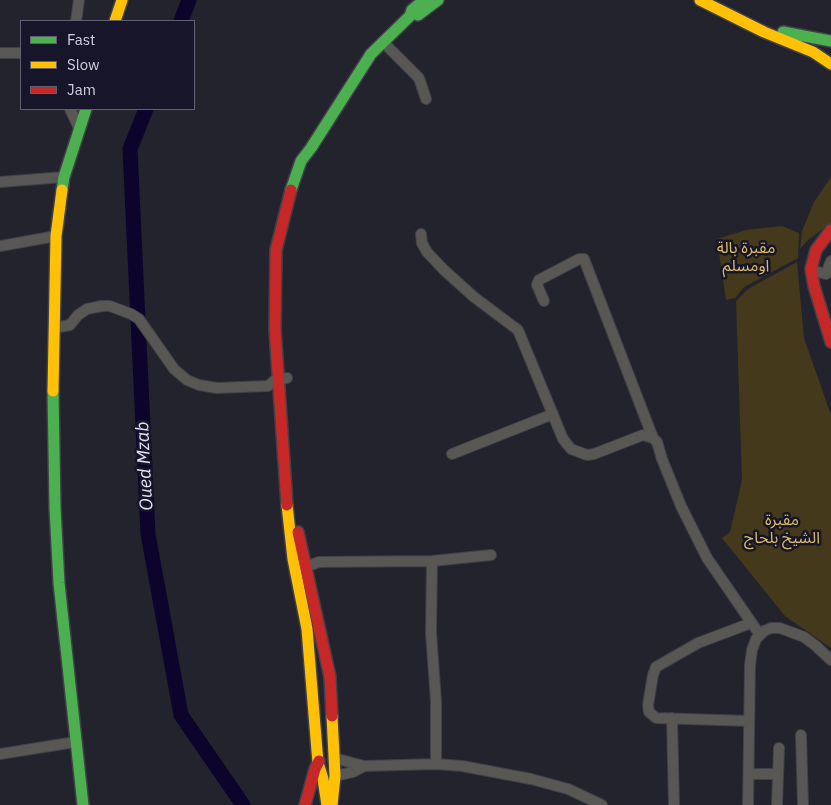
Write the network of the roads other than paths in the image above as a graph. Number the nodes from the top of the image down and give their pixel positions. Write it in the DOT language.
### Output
graph roads {
  1 [pos="79,0"];
  2 [pos="122,0"];
  3 [pos="424,0"];
  4 [pos="438,0"];
  5 [pos="700,0"];
  6 [pos="717,0"];
  7 [pos="410,16"];
  8 [pos="76,20"];
  9 [pos="115,20"];
  10 [pos="790,38"];
  11 [pos="828,41"];
  12 [pos="383,42"];
  13 [pos="0,53"];
  14 [pos="20,53"];
  15 [pos="820,57"];
  16 [pos="831,64"];
  17 [pos="426,99"];
  18 [pos="70,110"];
  19 [pos="86,110"];
  20 [pos="79,128"];
  21 [pos="64,177"];
  22 [pos="0,182"];
  23 [pos="831,230"];
  24 [pos="421,234"];
  25 [pos="56,236"];
  26 [pos="0,246"];
  27 [pos="830,265"];
  28 [pos="811,270"];
  29 [pos="544,302"];
  30 [pos="54,328"];
  31 [pos="828,328"];
  32 [pos="831,342"];
  33 [pos="282,379"];
  34 [pos="268,386"];
  35 [pos="283,392"];
  36 [pos="554,414"];
  37 [pos="652,438"];
  38 [pos="452,454"];
  39 [pos="490,555"];
  40 [pos="432,561"];
  41 [pos="300,569"];
  42 [pos="751,623"];
  43 [pos="320,627"];
  44 [pos="307,629"];
  45 [pos="760,634"];
  46 [pos="831,660"];
  47 [pos="672,718"];
  48 [pos="749,721"];
  49 [pos="801,735"];
  50 [pos="75,742"];
  51 [pos="779,748"];
  52 [pos="0,754"];
  53 [pos="334,758"];
  54 [pos="318,762"];
  55 [pos="436,764"];
  56 [pos="364,766"];
  57 [pos="749,774"];
  58 [pos="778,774"];
  59 [pos="335,776"];
  60 [pos="324,783"];
  61 [pos="306,802"];
  62 [pos="83,805"];
  63 [pos="327,805"];
  64 [pos="332,805"];
  65 [pos="602,805"];
  66 [pos="674,805"];
  67 [pos="748,805"];
  68 [pos="777,805"];
  69 [pos="803,805"];
  1 -- 8 [label="street"];
  2 -- 9 [label="main road"];
  3 -- 7 [label="main road"];
  4 -- 7 [label="main road"];
  5 -- 10 [label="main road"];
  6 -- 10 [label="main road"];
  7 -- 12 [label="main road"];
  10 -- 11 [label="main road"];
  10 -- 15 [label="main road"];
  11 -- 15 [label="main road"];
  12 -- 17 [label="street"];
  12 -- 33 [label="main road"];
  13 -- 14 [label="street"];
  15 -- 16 [label="main road"];
  18 -- 20 [label="street"];
  19 -- 20 [label="main road"];
  20 -- 21 [label="main road"];
  21 -- 22 [label="street"];
  21 -- 25 [label="main road"];
  23 -- 28 [label="main road"];
  24 -- 36 [label="street"];
  25 -- 26 [label="street"];
  25 -- 30 [label="main road"];
  27 -- 28 [label="street"];
  28 -- 31 [label="main road"];
  29 -- 37 [label="street"];
  30 -- 34 [label="street"];
  30 -- 50 [label="main road"];
  31 -- 32 [label="main road"];
  33 -- 34 [label="street"];
  33 -- 35 [label="main road"];
  34 -- 35 [label="street"];
  35 -- 41 [label="main road"];
  36 -- 37 [label="street"];
  36 -- 38 [label="street"];
  37 -- 42 [label="street"];
  39 -- 40 [label="street"];
  40 -- 41 [label="street"];
  40 -- 55 [label="street"];
  41 -- 43 [label="main road"];
  41 -- 44 [label="main road"];
  42 -- 45 [label="street"];
  42 -- 47 [label="street"];
  43 -- 44 [label="main road"];
  43 -- 53 [label="main road"];
  44 -- 54 [label="main road"];
  45 -- 46 [label="street"];
  45 -- 48 [label="street"];
  47 -- 48 [label="street"];
  47 -- 66 [label="street"];
  48 -- 57 [label="street"];
  49 -- 69 [label="street"];
  50 -- 52 [label="street"];
  50 -- 62 [label="main road"];
  51 -- 58 [label="street"];
  53 -- 54 [label="main road"];
  53 -- 56 [label="street"];
  53 -- 59 [label="main road"];
  54 -- 60 [label="main road"];
  54 -- 61 [label="main road"];
  55 -- 56 [label="street"];
  55 -- 65 [label="street"];
  56 -- 59 [label="street"];
  57 -- 58 [label="street"];
  57 -- 67 [label="street"];
  58 -- 68 [label="street"];
  59 -- 60 [label="main road"];
  59 -- 64 [label="main road"];
  60 -- 61 [label="main road"];
  60 -- 63 [label="main road"];
}
